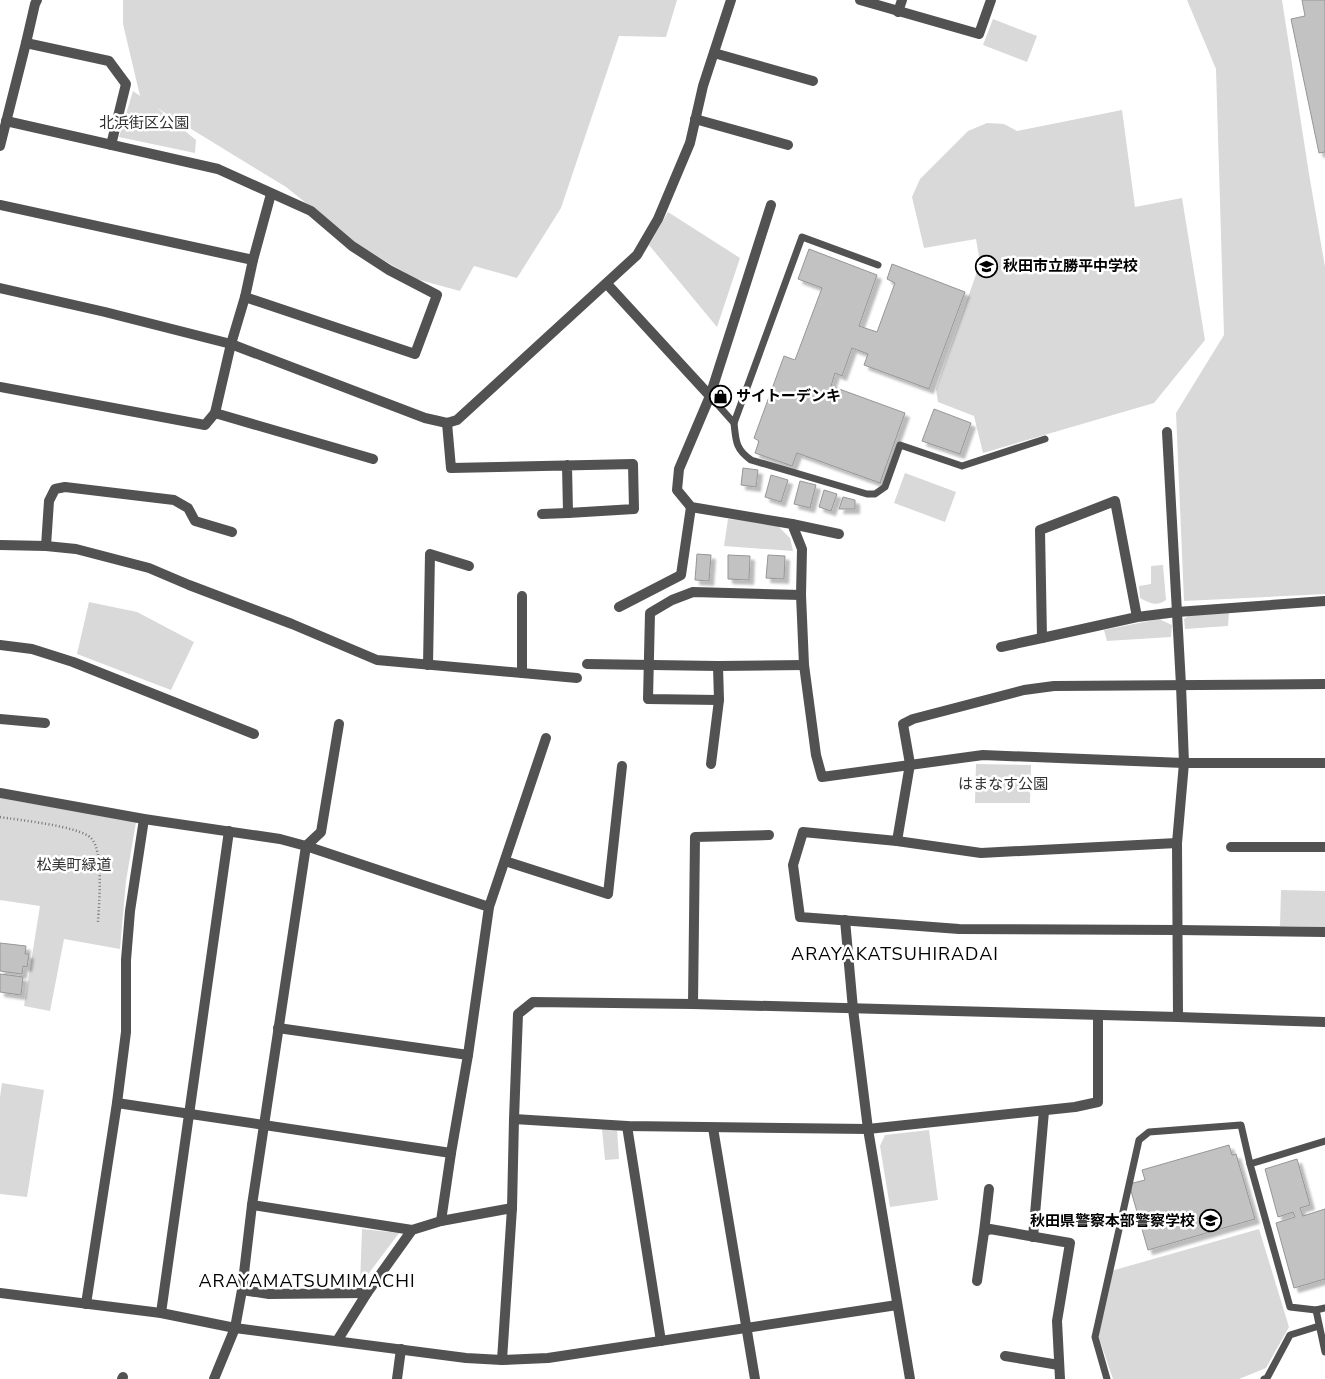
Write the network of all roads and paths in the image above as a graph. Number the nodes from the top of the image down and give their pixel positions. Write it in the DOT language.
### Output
graph roads {
  1 [pos="37,0"];
  2 [pos="731,0"];
  3 [pos="860,0"];
  4 [pos="902,0"];
  5 [pos="991,0"];
  6 [pos="898,12"];
  7 [pos="26,43"];
  8 [pos="714,53"];
  9 [pos="813,81"];
  10 [pos="695,119"];
  11 [pos="6,121"];
  12 [pos="788,145"];
  13 [pos="0,146"];
  14 [pos="111,146"];
  15 [pos="271,194"];
  16 [pos="0,205"];
  17 [pos="771,205"];
  18 [pos="253,260"];
  19 [pos="878,265"];
  20 [pos="607,284"];
  21 [pos="0,288"];
  22 [pos="244,297"];
  23 [pos="231,344"];
  24 [pos="0,386"];
  25 [pos="710,396"];
  26 [pos="215,413"];
  27 [pos="734,423"];
  28 [pos="447,424"];
  29 [pos="1167,432"];
  30 [pos="1044,439"];
  31 [pos="373,459"];
  32 [pos="567,465"];
  33 [pos="691,507"];
  34 [pos="568,513"];
  35 [pos="542,514"];
  36 [pos="792,524"];
  37 [pos="232,532"];
  38 [pos="840,534"];
  39 [pos="0,545"];
  40 [pos="46,546"];
  41 [pos="469,566"];
  42 [pos="801,595"];
  43 [pos="522,596"];
  44 [pos="1325,601"];
  45 [pos="618,606"];
  46 [pos="1177,612"];
  47 [pos="1138,617"];
  48 [pos="1042,638"];
  49 [pos="0,645"];
  50 [pos="1001,647"];
  51 [pos="587,664"];
  52 [pos="428,665"];
  53 [pos="804,665"];
  54 [pos="648,666"];
  55 [pos="718,666"];
  56 [pos="522,673"];
  57 [pos="576,678"];
  58 [pos="1325,684"];
  59 [pos="1181,686"];
  60 [pos="719,700"];
  61 [pos="0,719"];
  62 [pos="45,723"];
  63 [pos="340,724"];
  64 [pos="254,734"];
  65 [pos="546,738"];
  66 [pos="1184,763"];
  67 [pos="1325,763"];
  68 [pos="711,764"];
  69 [pos="910,764"];
  70 [pos="622,766"];
  71 [pos="0,793"];
  72 [pos="0,817"];
  73 [pos="144,819"];
  74 [pos="229,831"];
  75 [pos="769,834"];
  76 [pos="897,841"];
  77 [pos="1177,843"];
  78 [pos="306,846"];
  79 [pos="1231,847"];
  80 [pos="1325,847"];
  81 [pos="505,861"];
  82 [pos="489,907"];
  83 [pos="844,920"];
  84 [pos="98,922"];
  85 [pos="1178,930"];
  86 [pos="1325,932"];
  87 [pos="693,1004"];
  88 [pos="853,1009"];
  89 [pos="1098,1015"];
  90 [pos="1178,1017"];
  91 [pos="1325,1022"];
  92 [pos="278,1028"];
  93 [pos="468,1055"];
  94 [pos="117,1103"];
  95 [pos="1044,1111"];
  96 [pos="189,1114"];
  97 [pos="514,1119"];
  98 [pos="264,1125"];
  99 [pos="627,1126"];
  100 [pos="714,1128"];
  101 [pos="868,1129"];
  102 [pos="1325,1141"];
  103 [pos="451,1153"];
  104 [pos="1250,1164"];
  105 [pos="989,1189"];
  106 [pos="252,1205"];
  107 [pos="512,1208"];
  108 [pos="441,1221"];
  109 [pos="412,1230"];
  110 [pos="984,1232"];
  111 [pos="1033,1237"];
  112 [pos="977,1281"];
  113 [pos="242,1290"];
  114 [pos="0,1293"];
  115 [pos="366,1293"];
  116 [pos="86,1304"];
  117 [pos="897,1305"];
  118 [pos="1325,1308"];
  119 [pos="1316,1310"];
  120 [pos="161,1313"];
  121 [pos="1319,1326"];
  122 [pos="235,1328"];
  123 [pos="747,1328"];
  124 [pos="337,1341"];
  125 [pos="662,1341"];
  126 [pos="400,1350"];
  127 [pos="1325,1352"];
  128 [pos="1005,1356"];
  129 [pos="502,1360"];
  130 [pos="1059,1366"];
  131 [pos="214,1379"];
  132 [pos="397,1379"];
  133 [pos="755,1379"];
  134 [pos="910,1379"];
  135 [pos="1060,1379"];
  136 [pos="1107,1379"];
  137 [pos="1264,1379"];
  1 -- 7 [label="street"];
  2 -- 8 [label="street"];
  3 -- 6 [label="street"];
  4 -- 6 [label="street"];
  5 -- 6 [label="street"];
  7 -- 11 [label="street"];
  7 -- 14 [label="street"];
  8 -- 9 [label="street"];
  8 -- 10 [label="street"];
  10 -- 12 [label="street"];
  10 -- 20 [label="street"];
  11 -- 13 [label="street"];
  11 -- 14 [label="street"];
  14 -- 15 [label="street"];
  15 -- 18 [label="street"];
  15 -- 22 [label="street"];
  16 -- 18 [label="street"];
  17 -- 25 [label="street"];
  18 -- 22 [label="street"];
  19 -- 27 [label="lane"];
  20 -- 25 [label="street"];
  20 -- 28 [label="street"];
  21 -- 23 [label="street"];
  22 -- 23 [label="street"];
  23 -- 26 [label="street"];
  23 -- 28 [label="street"];
  24 -- 26 [label="street"];
  25 -- 27 [label="lane"];
  25 -- 33 [label="street"];
  26 -- 31 [label="street"];
  27 -- 30 [label="lane"];
  28 -- 32 [label="street"];
  29 -- 46 [label="street"];
  32 -- 34 [label="street"];
  32 -- 34 [label="street"];
  33 -- 36 [label="street"];
  33 -- 45 [label="street"];
  34 -- 35 [label="street"];
  36 -- 38 [label="street"];
  36 -- 42 [label="street"];
  37 -- 40 [label="street"];
  39 -- 40 [label="street"];
  40 -- 52 [label="street"];
  41 -- 52 [label="street"];
  42 -- 53 [label="street"];
  42 -- 54 [label="street"];
  43 -- 56 [label="street"];
  44 -- 46 [label="street"];
  46 -- 47 [label="street"];
  46 -- 59 [label="street"];
  47 -- 48 [label="street"];
  47 -- 48 [label="street"];
  48 -- 50 [label="street"];
  49 -- 64 [label="street"];
  51 -- 54 [label="street"];
  52 -- 56 [label="street"];
  53 -- 55 [label="street"];
  53 -- 69 [label="street"];
  54 -- 55 [label="street"];
  54 -- 60 [label="street"];
  55 -- 60 [label="street"];
  56 -- 57 [label="street"];
  58 -- 59 [label="street"];
  59 -- 66 [label="street"];
  59 -- 69 [label="street"];
  60 -- 68 [label="street"];
  61 -- 62 [label="street"];
  63 -- 78 [label="street"];
  65 -- 81 [label="street"];
  66 -- 67 [label="street"];
  66 -- 69 [label="street"];
  66 -- 77 [label="street"];
  69 -- 76 [label="street"];
  70 -- 81 [label="street"];
  71 -- 73 [label="street"];
  72 -- 84 [label="path"];
  73 -- 74 [label="street"];
  73 -- 94 [label="street"];
  74 -- 78 [label="street"];
  74 -- 96 [label="street"];
  75 -- 87 [label="street"];
  76 -- 77 [label="street"];
  76 -- 83 [label="street"];
  77 -- 85 [label="street"];
  78 -- 82 [label="street"];
  78 -- 92 [label="street"];
  79 -- 80 [label="street"];
  81 -- 82 [label="street"];
  82 -- 93 [label="street"];
  83 -- 85 [label="street"];
  83 -- 88 [label="street"];
  85 -- 86 [label="street"];
  85 -- 90 [label="street"];
  87 -- 88 [label="street"];
  87 -- 97 [label="street"];
  88 -- 89 [label="street"];
  88 -- 101 [label="street"];
  89 -- 90 [label="street"];
  89 -- 95 [label="street"];
  90 -- 91 [label="street"];
  92 -- 93 [label="street"];
  92 -- 98 [label="street"];
  93 -- 103 [label="street"];
  94 -- 96 [label="street"];
  94 -- 116 [label="street"];
  95 -- 101 [label="street"];
  95 -- 111 [label="street"];
  96 -- 98 [label="street"];
  96 -- 120 [label="street"];
  97 -- 99 [label="street"];
  97 -- 107 [label="street"];
  98 -- 103 [label="street"];
  98 -- 106 [label="street"];
  99 -- 100 [label="street"];
  99 -- 125 [label="street"];
  100 -- 101 [label="street"];
  100 -- 123 [label="street"];
  101 -- 117 [label="street"];
  102 -- 104 [label="lane"];
  103 -- 108 [label="street"];
  104 -- 119 [label="lane"];
  104 -- 136 [label="lane"];
  105 -- 110 [label="street"];
  106 -- 109 [label="street"];
  106 -- 113 [label="street"];
  107 -- 108 [label="street"];
  107 -- 129 [label="street"];
  108 -- 109 [label="street"];
  109 -- 115 [label="street"];
  110 -- 111 [label="street"];
  110 -- 112 [label="street"];
  111 -- 130 [label="street"];
  113 -- 115 [label="street"];
  113 -- 122 [label="street"];
  114 -- 116 [label="street"];
  115 -- 124 [label="street"];
  116 -- 120 [label="street"];
  117 -- 123 [label="street"];
  117 -- 134 [label="street"];
  118 -- 119 [label="lane"];
  119 -- 121 [label="lane"];
  120 -- 122 [label="street"];
  121 -- 127 [label="lane"];
  121 -- 137 [label="lane"];
  122 -- 124 [label="street"];
  122 -- 131 [label="street"];
  123 -- 125 [label="street"];
  123 -- 133 [label="street"];
  124 -- 126 [label="street"];
  125 -- 129 [label="street"];
  126 -- 129 [label="street"];
  126 -- 132 [label="street"];
  128 -- 130 [label="street"];
  130 -- 135 [label="street"];
}
